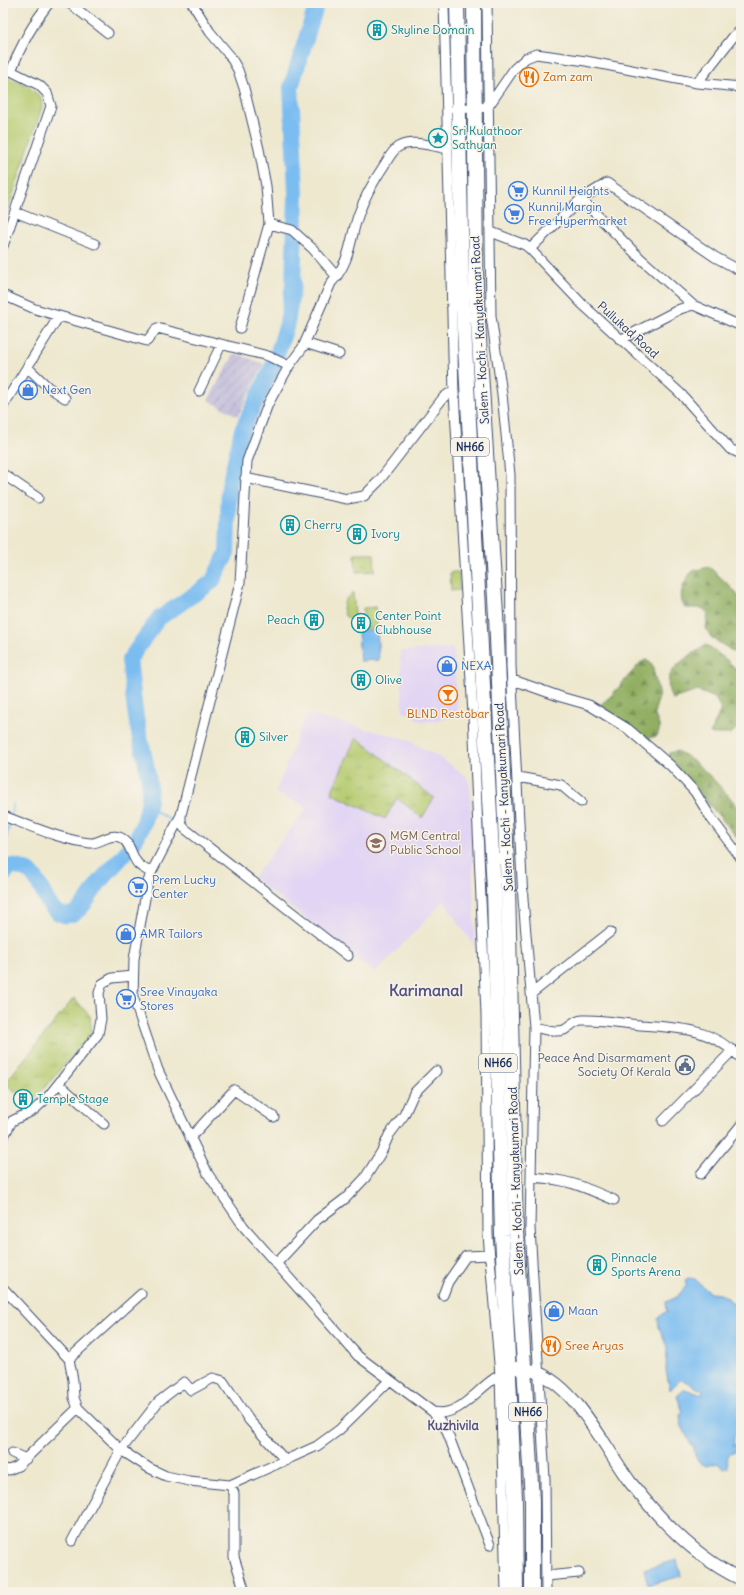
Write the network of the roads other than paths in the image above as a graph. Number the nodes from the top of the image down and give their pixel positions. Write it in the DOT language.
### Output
graph roads {
  1 [pos="49,3"];
  2 [pos="69,3"];
  3 [pos="192,3"];
  4 [pos="444,3"];
  5 [pos="458,3"];
  6 [pos="474,3"];
  7 [pos="487,3"];
  8 [pos="741,30"];
  9 [pos="108,33"];
  10 [pos="7,70"];
  11 [pos="697,83"];
  12 [pos="741,87"];
  13 [pos="482,107"];
  14 [pos="453,109"];
  15 [pos="447,149"];
  16 [pos="581,199"];
  17 [pos="15,212"];
  18 [pos="269,224"];
  19 [pos="491,232"];
  20 [pos="95,244"];
  21 [pos="3,246"];
  22 [pos="530,249"];
  23 [pos="741,271"];
  24 [pos="337,277"];
  25 [pos="3,295"];
  26 [pos="693,305"];
  27 [pos="59,316"];
  28 [pos="741,326"];
  29 [pos="240,328"];
  30 [pos="620,340"];
  31 [pos="305,343"];
  32 [pos="221,345"];
  33 [pos="339,354"];
  34 [pos="286,364"];
  35 [pos="27,367"];
  36 [pos="199,391"];
  37 [pos="454,393"];
  38 [pos="65,398"];
  39 [pos="3,406"];
  40 [pos="741,454"];
  41 [pos="3,474"];
  42 [pos="245,478"];
  43 [pos="38,498"];
  44 [pos="513,680"];
  45 [pos="518,777"];
  46 [pos="581,802"];
  47 [pos="181,815"];
  48 [pos="3,816"];
  49 [pos="741,858"];
  50 [pos="150,873"];
  51 [pos="610,932"];
  52 [pos="348,956"];
  53 [pos="133,976"];
  54 [pos="531,994"];
  55 [pos="534,1027"];
  56 [pos="733,1050"];
  57 [pos="741,1058"];
  58 [pos="436,1071"];
  59 [pos="59,1084"];
  60 [pos="274,1117"];
  61 [pos="663,1121"];
  62 [pos="104,1124"];
  63 [pos="741,1125"];
  64 [pos="3,1138"];
  65 [pos="190,1138"];
  66 [pos="701,1174"];
  67 [pos="532,1177"];
  68 [pos="614,1200"];
  69 [pos="490,1255"];
  70 [pos="277,1263"];
  71 [pos="3,1288"];
  72 [pos="141,1294"];
  73 [pos="443,1295"];
  74 [pos="68,1359"];
  75 [pos="525,1368"];
  76 [pos="505,1371"];
  77 [pos="540,1372"];
  78 [pos="389,1380"];
  79 [pos="78,1408"];
  80 [pos="433,1412"];
  81 [pos="121,1450"];
  82 [pos="12,1453"];
  83 [pos="26,1459"];
  84 [pos="286,1461"];
  85 [pos="3,1469"];
  86 [pos="230,1485"];
  87 [pos="72,1540"];
  88 [pos="490,1544"];
  89 [pos="579,1573"];
  90 [pos="546,1576"];
  91 [pos="741,1579"];
  92 [pos="245,1592"];
  93 [pos="506,1592"];
  94 [pos="516,1592"];
  95 [pos="532,1592"];
  96 [pos="546,1592"];
  1 -- 10 [label="street"];
  2 -- 9 [label="street"];
  3 -- 18 [label="street"];
  4 -- 14 [label="street"];
  5 -- 14 [label="highway, Salem - Kochi - Kanyakumari Road / NH66"];
  6 -- 13 [label="highway, Salem - Kochi - Kanyakumari Road / NH66"];
  7 -- 13 [label="street"];
  8 -- 11 [label="street"];
  10 -- 17 [label="street"];
  11 -- 12 [label="street"];
  11 -- 13 [label="street"];
  13 -- 14 [label="street"];
  13 -- 19 [label="street"];
  13 -- 75 [label="highway, Salem - Kochi - Kanyakumari Road / NH66"];
  14 -- 15 [label="street"];
  14 -- 76 [label="highway, Salem - Kochi - Kanyakumari Road / NH66"];
  15 -- 24 [label="street"];
  15 -- 37 [label="street"];
  16 -- 22 [label="street"];
  16 -- 23 [label="street"];
  16 -- 26 [label="street"];
  17 -- 20 [label="street"];
  17 -- 21 [label="street"];
  18 -- 24 [label="street"];
  18 -- 29 [label="street"];
  19 -- 22 [label="street, Pullukad Road"];
  19 -- 44 [label="street"];
  22 -- 30 [label="street, Pullukad Road"];
  24 -- 31 [label="street"];
  25 -- 27 [label="street"];
  26 -- 28 [label="street"];
  26 -- 30 [label="street"];
  27 -- 32 [label="street"];
  27 -- 35 [label="street"];
  30 -- 40 [label="street, Pullukad Road"];
  31 -- 33 [label="street"];
  31 -- 34 [label="street"];
  32 -- 34 [label="street"];
  32 -- 36 [label="street"];
  34 -- 42 [label="street"];
  35 -- 38 [label="street"];
  35 -- 39 [label="street"];
  37 -- 42 [label="street"];
  37 -- 69 [label="street"];
  41 -- 43 [label="street"];
  42 -- 47 [label="street"];
  44 -- 45 [label="street"];
  44 -- 49 [label="street"];
  45 -- 46 [label="street"];
  45 -- 54 [label="street"];
  47 -- 50 [label="street"];
  47 -- 52 [label="street"];
  48 -- 50 [label="street"];
  50 -- 53 [label="street"];
  51 -- 54 [label="street"];
  53 -- 59 [label="street"];
  53 -- 65 [label="street"];
  54 -- 55 [label="street"];
  55 -- 56 [label="street"];
  55 -- 67 [label="street"];
  56 -- 57 [label="street"];
  56 -- 61 [label="street"];
  58 -- 70 [label="street"];
  59 -- 62 [label="street"];
  59 -- 64 [label="street"];
  60 -- 65 [label="street"];
  63 -- 66 [label="street"];
  65 -- 70 [label="street"];
  67 -- 68 [label="street"];
  67 -- 77 [label="street"];
  69 -- 73 [label="street"];
  69 -- 76 [label="street"];
  70 -- 78 [label="street"];
  71 -- 74 [label="street"];
  72 -- 74 [label="street"];
  74 -- 79 [label="street"];
  75 -- 76 [label="main road"];
  75 -- 77 [label="main road"];
  75 -- 95 [label="highway, Salem - Kochi - Kanyakumari Road / NH66"];
  76 -- 80 [label="street"];
  76 -- 93 [label="street"];
  76 -- 94 [label="highway, Salem - Kochi - Kanyakumari Road / NH66"];
  77 -- 90 [label="street"];
  77 -- 91 [label="main road"];
  78 -- 80 [label="street"];
  78 -- 84 [label="street"];
  79 -- 81 [label="street"];
  79 -- 83 [label="street"];
  80 -- 88 [label="street"];
  81 -- 84 [label="street"];
  81 -- 86 [label="street"];
  81 -- 87 [label="street"];
  82 -- 83 [label="street"];
  83 -- 85 [label="street"];
  84 -- 86 [label="street"];
  86 -- 92 [label="street"];
  89 -- 90 [label="street"];
  90 -- 96 [label="street"];
}
